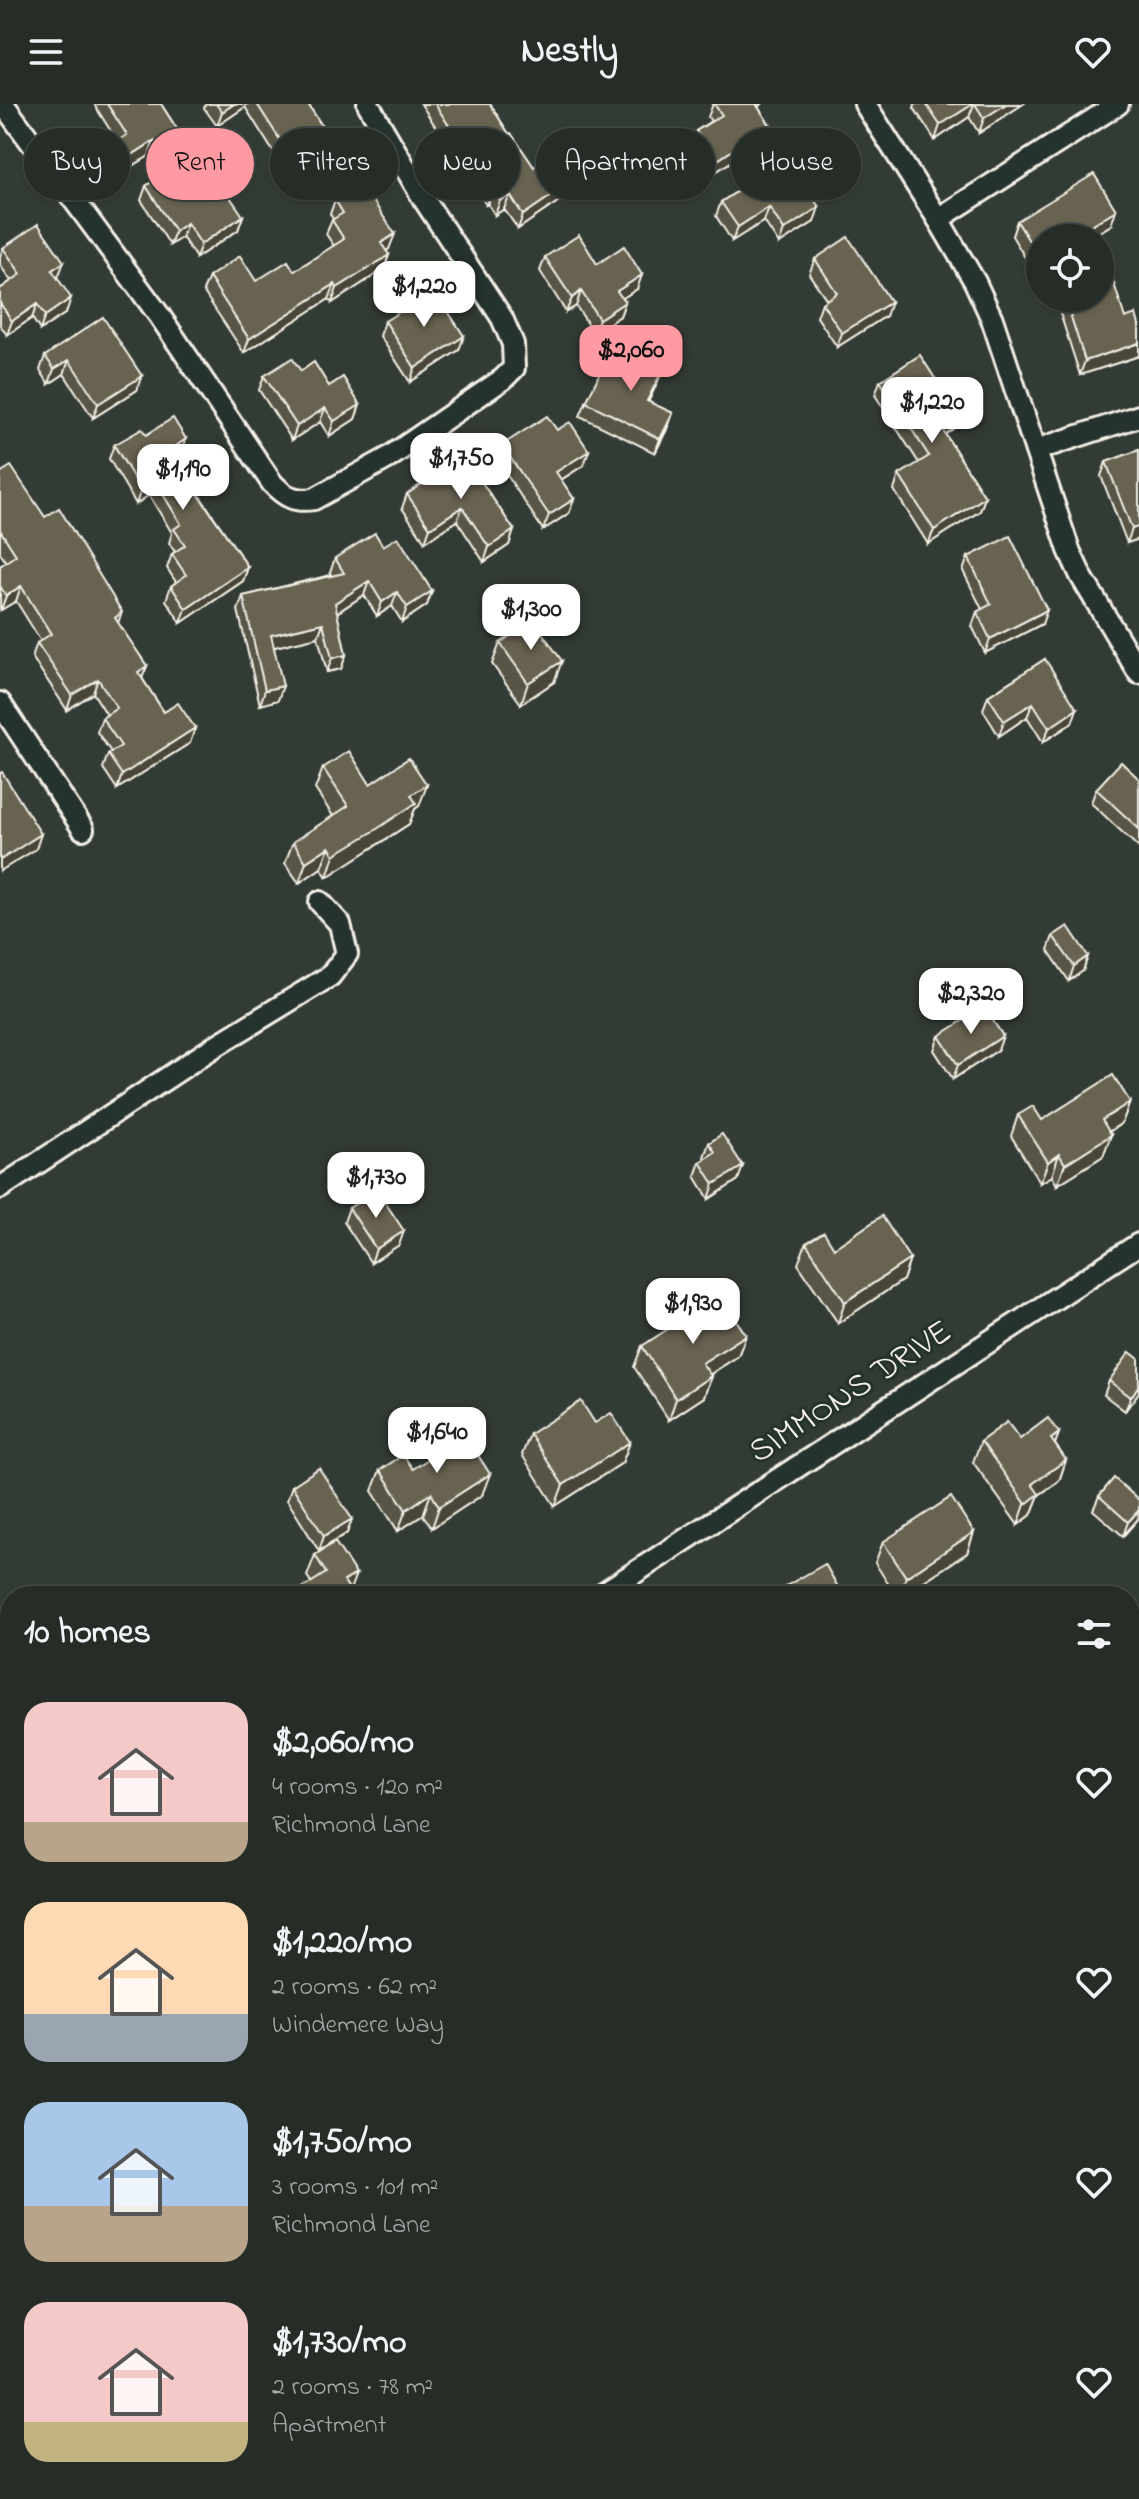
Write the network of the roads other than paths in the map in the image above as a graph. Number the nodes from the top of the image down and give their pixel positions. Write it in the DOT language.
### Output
graph roads {
  1 [pos="3,104"];
  2 [pos="368,104"];
  3 [pos="865,104"];
  4 [pos="1118,104"];
  5 [pos="938,219"];
  6 [pos="1139,416"];
  7 [pos="1036,450"];
  8 [pos="1139,673"];
  9 [pos="3,716"];
  10 [pos="83,829"];
  11 [pos="320,902"];
  12 [pos="0,1188"];
  13 [pos="1139,1244"];
  14 [pos="614,1586"];
  1 -- 2 [label="street"];
  3 -- 5 [label="street"];
  4 -- 5 [label="street"];
  5 -- 7 [label="street"];
  6 -- 7 [label="street"];
  7 -- 8 [label="street"];
  9 -- 10 [label="street"];
  11 -- 12 [label="street"];
  13 -- 14 [label="street, SIMMONS DRIVE"];
}
